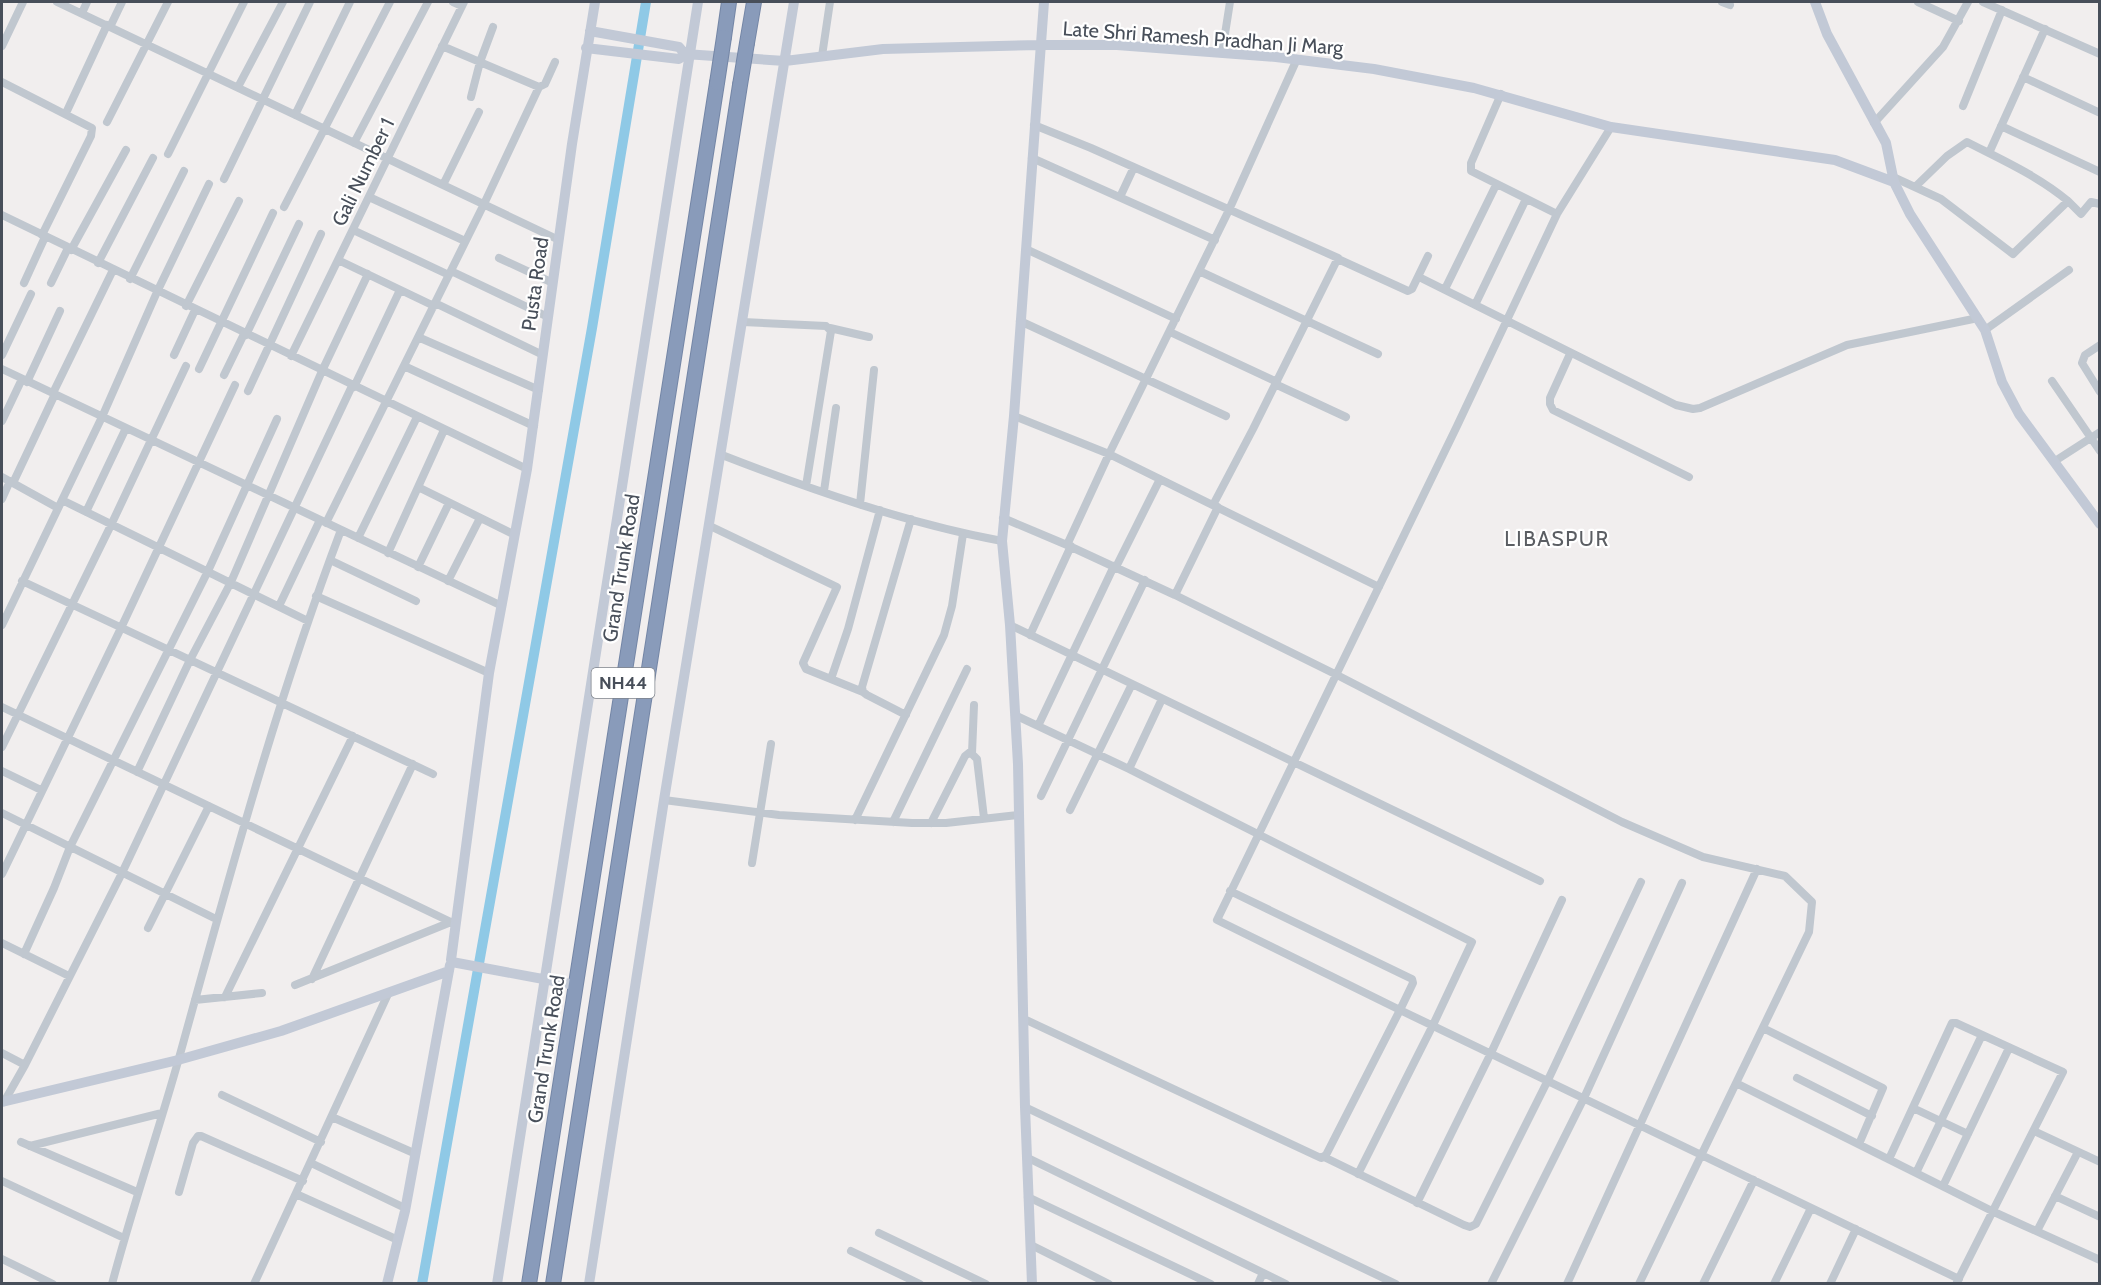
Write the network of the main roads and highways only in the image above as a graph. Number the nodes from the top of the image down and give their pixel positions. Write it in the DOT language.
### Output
graph roads {
  1 [pos="729,2"];
  2 [pos="754,2"];
  3 [pos="529,1284"];
  4 [pos="553,1284"];
  1 -- 3 [label="highway, Grand Trunk Road / NH44, bridge"];
  2 -- 4 [label="highway, NH44, bridge"];
}
